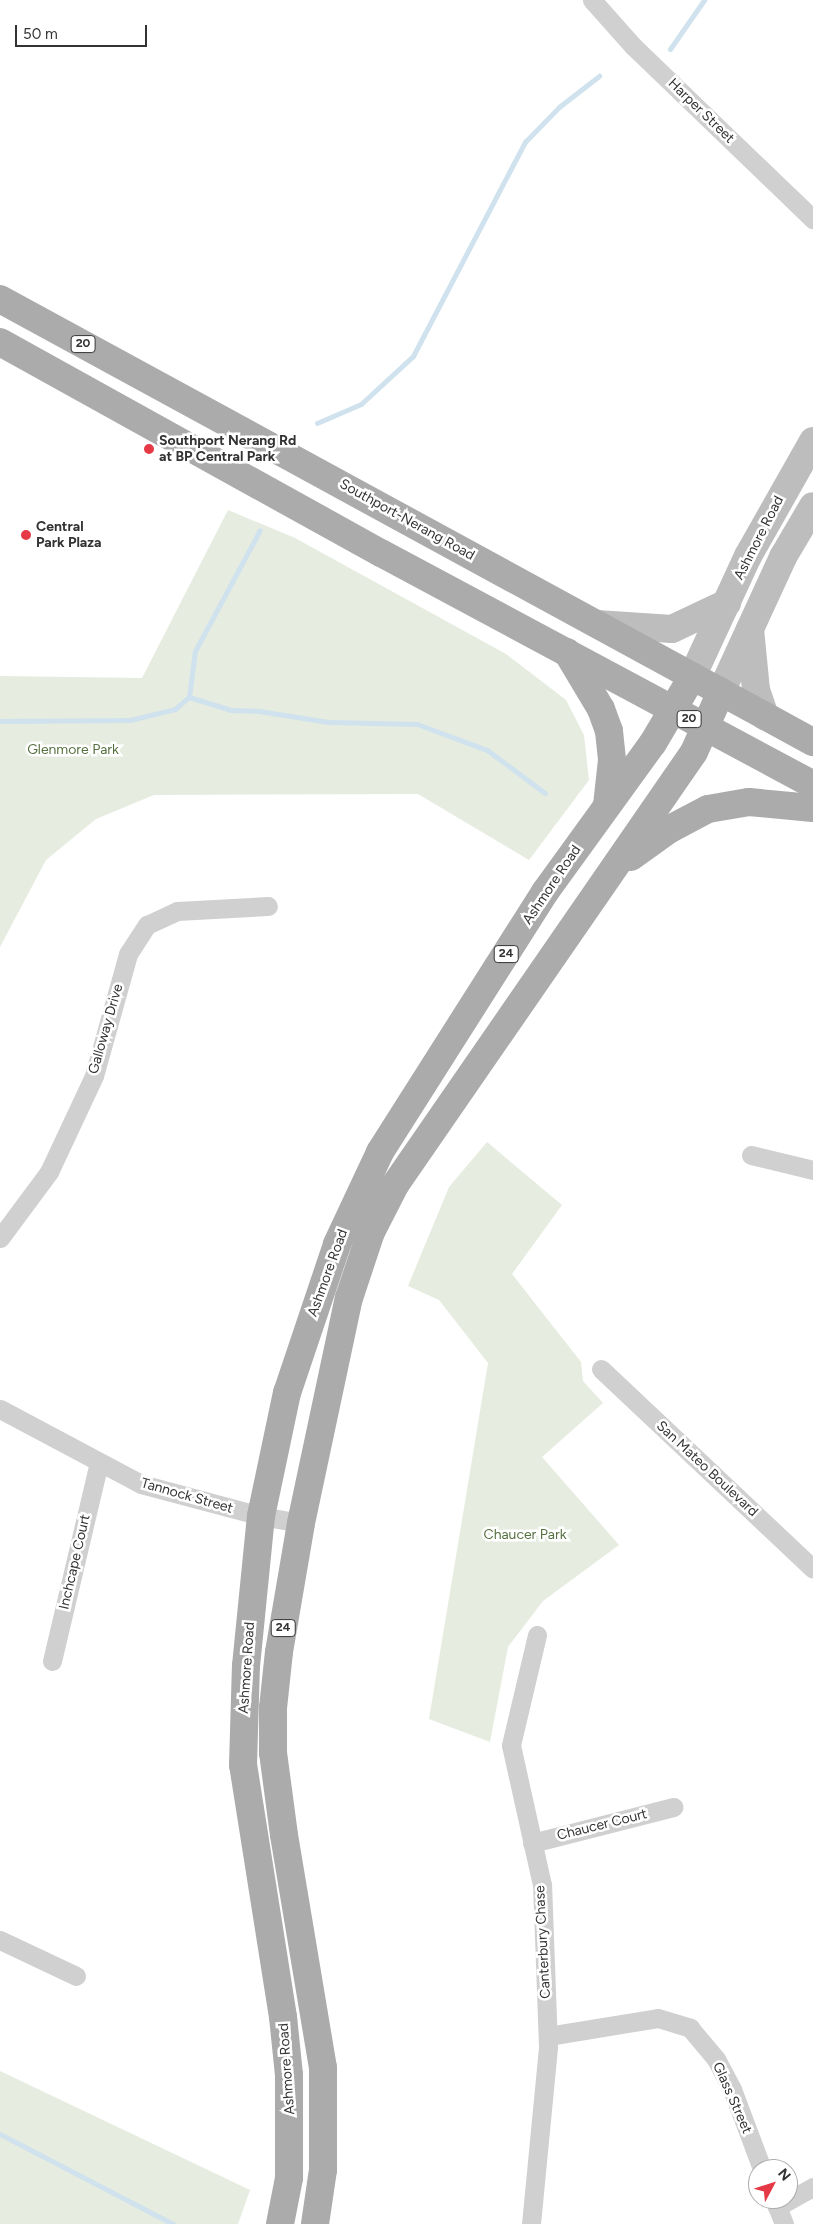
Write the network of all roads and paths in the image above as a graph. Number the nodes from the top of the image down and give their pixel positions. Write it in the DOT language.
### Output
graph roads {
  1 [pos="592,0"];
  2 [pos="813,219"];
  3 [pos="0,299"];
  4 [pos="0,342"];
  5 [pos="813,441"];
  6 [pos="813,506"];
  7 [pos="726,603"];
  8 [pos="595,624"];
  9 [pos="750,627"];
  10 [pos="566,651"];
  11 [pos="692,677"];
  12 [pos="721,692"];
  13 [pos="673,710"];
  14 [pos="765,716"];
  15 [pos="706,728"];
  16 [pos="813,742"];
  17 [pos="813,785"];
  18 [pos="607,807"];
  19 [pos="813,808"];
  20 [pos="618,867"];
  21 [pos="268,906"];
  22 [pos="751,1155"];
  23 [pos="813,1170"];
  24 [pos="0,1238"];
  25 [pos="601,1369"];
  26 [pos="0,1409"];
  27 [pos="99,1462"];
  28 [pos="261,1516"];
  29 [pos="301,1523"];
  30 [pos="813,1569"];
  31 [pos="537,1635"];
  32 [pos="52,1661"];
  33 [pos="673,1807"];
  34 [pos="532,1844"];
  35 [pos="0,1940"];
  36 [pos="76,1976"];
  37 [pos="548,2036"];
  38 [pos="758,2159"];
  39 [pos="813,2187"];
  40 [pos="778,2210"];
  41 [pos="280,2224"];
  42 [pos="315,2224"];
  43 [pos="532,2224"];
  1 -- 2 [label="street, Harper Street"];
  3 -- 8 [label="main road, Southport-Nerang Road / 20"];
  4 -- 10 [label="main road, 20"];
  5 -- 7 [label="main road, Ashmore Road"];
  6 -- 9 [label="main road, Ashmore Road"];
  7 -- 8 [label="main road"];
  7 -- 11 [label="main road, Ashmore Road"];
  8 -- 11 [label="main road, Southport-Nerang Road / 20"];
  9 -- 12 [label="main road, Ashmore Road"];
  9 -- 14 [label="main road"];
  10 -- 13 [label="main road, 20"];
  10 -- 18 [label="main road"];
  11 -- 12 [label="main road, Southport-Nerang Road / 20"];
  11 -- 13 [label="main road, Ashmore Road / 24"];
  12 -- 14 [label="main road, Southport-Nerang Road / 20"];
  12 -- 15 [label="main road, Ashmore Road / 24"];
  13 -- 15 [label="main road, 20"];
  13 -- 18 [label="main road, Ashmore Road / 24"];
  14 -- 16 [label="main road, Southport-Nerang Road / 20"];
  15 -- 17 [label="main road, 20"];
  15 -- 20 [label="main road, Ashmore Road / 24"];
  18 -- 28 [label="main road, Ashmore Road / 24"];
  19 -- 20 [label="main road"];
  20 -- 29 [label="main road, Ashmore Road / 24"];
  21 -- 24 [label="street, Galloway Drive"];
  22 -- 23 [label="street"];
  25 -- 30 [label="street, San Mateo Boulevard"];
  26 -- 27 [label="street, Tannock Street"];
  27 -- 28 [label="street, Tannock Street"];
  27 -- 32 [label="street, Inchcape Court"];
  28 -- 29 [label="street, Tannock Street"];
  28 -- 41 [label="main road, Ashmore Road / 24"];
  29 -- 42 [label="main road, Ashmore Road / 24"];
  31 -- 34 [label="street, Canterbury Chase"];
  33 -- 34 [label="street, Chaucer Court"];
  34 -- 37 [label="street, Canterbury Chase"];
  35 -- 36 [label="street"];
  37 -- 38 [label="street, Glass Street"];
  37 -- 43 [label="street, Canterbury Chase"];
  39 -- 40 [label="street"];
}
